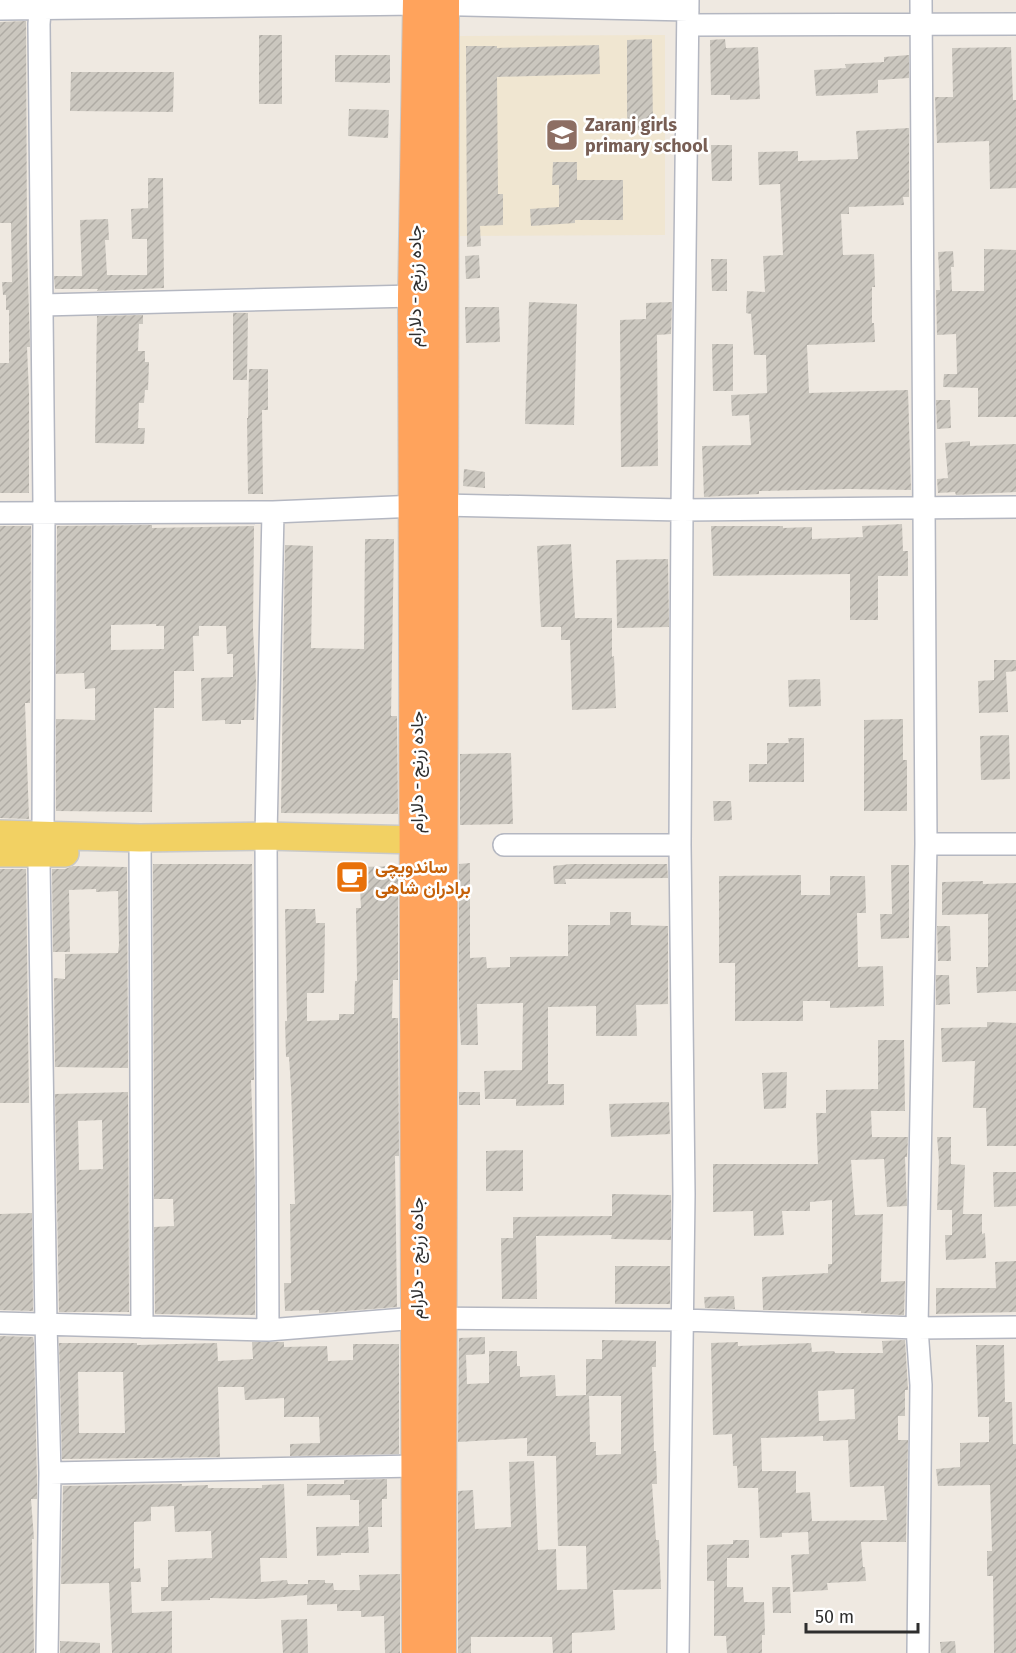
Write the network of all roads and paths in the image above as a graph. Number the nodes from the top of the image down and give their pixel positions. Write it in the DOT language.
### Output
graph roads {
  1 [pos="921,0"];
  2 [pos="431,2"];
  3 [pos="41,4"];
  4 [pos="0,9"];
  5 [pos="688,12"];
  6 [pos="921,24"];
  7 [pos="1016,24"];
  8 [pos="414,296"];
  9 [pos="42,305"];
  10 [pos="428,505"];
  11 [pos="1016,507"];
  12 [pos="924,508"];
  13 [pos="682,510"];
  14 [pos="43,512"];
  15 [pos="273,512"];
  16 [pos="0,513"];
  17 [pos="0,834"];
  18 [pos="266,843"];
  19 [pos="42,844"];
  20 [pos="926,844"];
  21 [pos="1016,844"];
  22 [pos="140,845"];
  23 [pos="504,845"];
  24 [pos="680,845"];
  25 [pos="429,848"];
  26 [pos="0,853"];
  27 [pos="430,1318"];
  28 [pos="683,1320"];
  29 [pos="0,1323"];
  30 [pos="46,1324"];
  31 [pos="142,1327"];
  32 [pos="1016,1327"];
  33 [pos="917,1328"];
  34 [pos="268,1330"];
  35 [pos="417,1466"];
  36 [pos="50,1473"];
  37 [pos="47,1653"];
  38 [pos="418,1653"];
  39 [pos="440,1653"];
  40 [pos="678,1653"];
  41 [pos="918,1653"];
  1 -- 6 [label="street"];
  2 -- 3 [label="street"];
  2 -- 5 [label="street"];
  2 -- 8 [label="highway, جاده زرنج - دلارام"];
  2 -- 10 [label="highway, جاده زرنج - دلارام"];
  3 -- 4 [label="street"];
  3 -- 9 [label="street"];
  5 -- 6 [label="street"];
  5 -- 13 [label="street"];
  6 -- 7 [label="street"];
  6 -- 12 [label="street"];
  8 -- 9 [label="street"];
  8 -- 10 [label="highway, جاده زرنج - دلارام"];
  9 -- 14 [label="street"];
  10 -- 13 [label="street"];
  10 -- 15 [label="street"];
  10 -- 25 [label="highway, جاده زرنج - دلارام"];
  11 -- 12 [label="street"];
  12 -- 13 [label="street"];
  12 -- 20 [label="street"];
  13 -- 24 [label="street"];
  14 -- 15 [label="street"];
  14 -- 16 [label="street"];
  14 -- 19 [label="street"];
  15 -- 18 [label="street"];
  17 -- 19 [label="main road"];
  18 -- 22 [label="main road"];
  18 -- 25 [label="main road"];
  18 -- 34 [label="street"];
  19 -- 22 [label="main road"];
  19 -- 26 [label="main road"];
  19 -- 30 [label="street"];
  20 -- 21 [label="street"];
  20 -- 33 [label="street"];
  22 -- 31 [label="street"];
  23 -- 24 [label="street"];
  24 -- 28 [label="street"];
  25 -- 27 [label="highway, جاده زرنج - دلارام"];
  27 -- 28 [label="street"];
  27 -- 34 [label="street"];
  27 -- 35 [label="highway, جاده زرنج - دلارام"];
  27 -- 39 [label="highway, جاده زرنج - دلارام"];
  28 -- 33 [label="street"];
  28 -- 40 [label="street"];
  29 -- 30 [label="street"];
  30 -- 31 [label="street"];
  30 -- 36 [label="street"];
  31 -- 34 [label="street"];
  32 -- 33 [label="street"];
  33 -- 41 [label="street"];
  35 -- 36 [label="street"];
  35 -- 38 [label="highway, جاده زرنج - دلارام"];
  36 -- 37 [label="street"];
}
